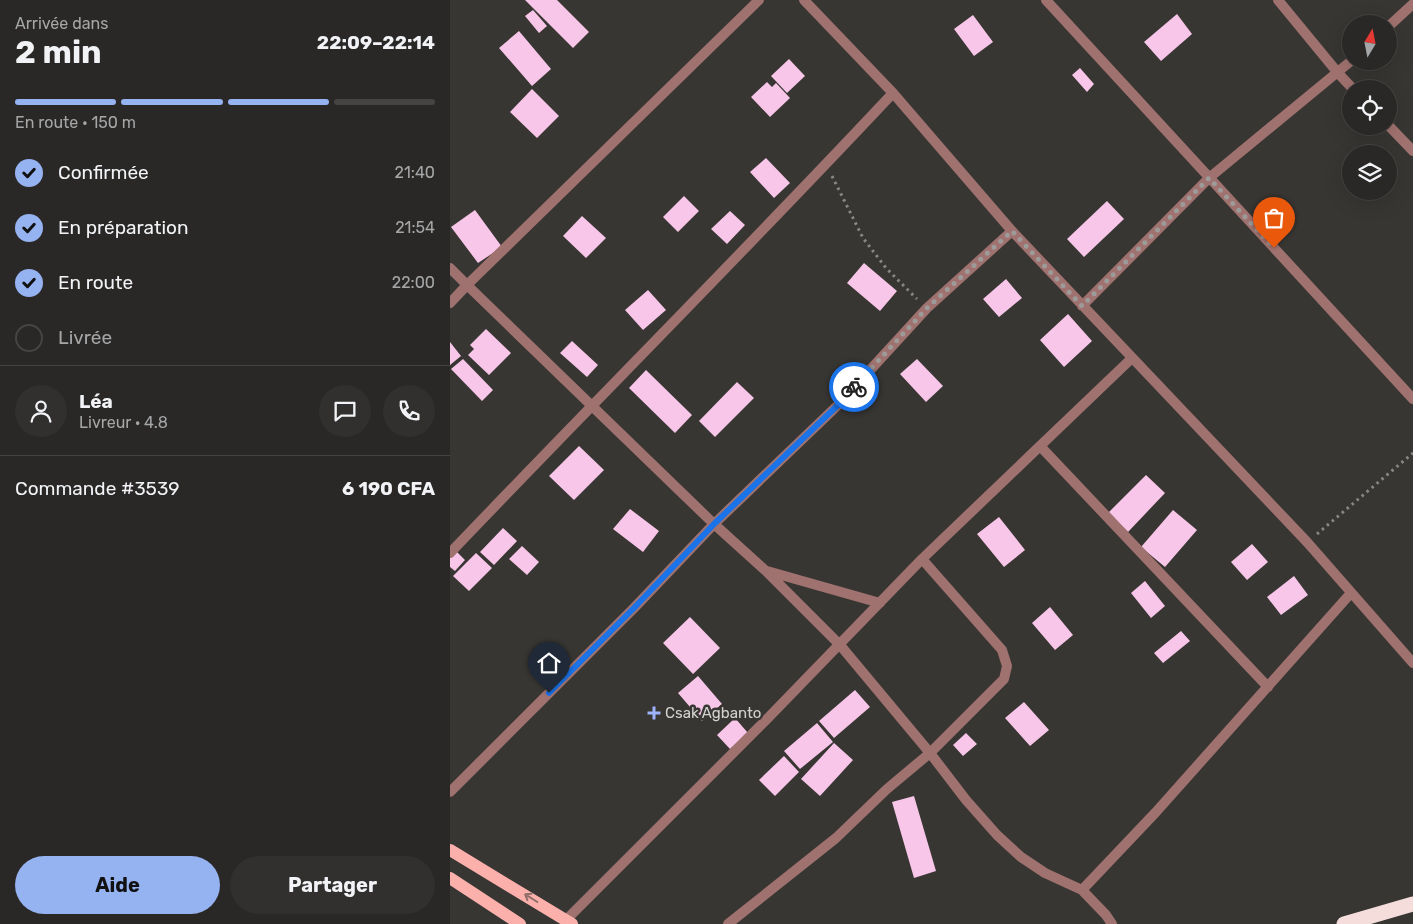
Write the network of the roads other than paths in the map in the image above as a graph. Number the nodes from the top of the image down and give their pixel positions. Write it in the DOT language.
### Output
graph roads {
  1 [pos="759,0"];
  2 [pos="804,0"];
  3 [pos="1046,0"];
  4 [pos="1278,0"];
  5 [pos="1413,4"];
  6 [pos="1398,18"];
  7 [pos="1342,69"];
  8 [pos="1338,73"];
  9 [pos="1345,80"];
  10 [pos="893,93"];
  11 [pos="1397,134"];
  12 [pos="1413,151"];
  13 [pos="1209,178"];
  14 [pos="1012,231"];
  15 [pos="450,268"];
  16 [pos="467,285"];
  17 [pos="450,304"];
  18 [pos="1082,306"];
  19 [pos="1132,358"];
  20 [pos="1413,399"];
  21 [pos="591,406"];
  22 [pos="1040,446"];
  23 [pos="714,524"];
  24 [pos="450,553"];
  25 [pos="922,559"];
  26 [pos="766,571"];
  27 [pos="1351,593"];
  28 [pos="880,603"];
  29 [pos="840,645"];
  30 [pos="1413,663"];
  31 [pos="1268,686"];
  32 [pos="930,753"];
  33 [pos="450,792"];
  34 [pos="450,850"];
  35 [pos="450,878"];
  36 [pos="1082,890"];
  37 [pos="1413,904"];
  38 [pos="569,922"];
  39 [pos="520,924"];
  40 [pos="728,924"];
  41 [pos="1112,924"];
  42 [pos="1344,924"];
  1 -- 16 [label="street"];
  2 -- 10 [label="street"];
  3 -- 13 [label="street"];
  4 -- 8 [label="street"];
  5 -- 6 [label="street"];
  7 -- 8 [label="street"];
  8 -- 9 [label="street"];
  8 -- 13 [label="street"];
  10 -- 14 [label="street"];
  10 -- 21 [label="street"];
  11 -- 12 [label="street"];
  13 -- 18 [label="street"];
  13 -- 20 [label="street"];
  14 -- 18 [label="street"];
  14 -- 23 [label="street"];
  15 -- 16 [label="street"];
  16 -- 17 [label="street"];
  16 -- 21 [label="street"];
  18 -- 19 [label="street"];
  19 -- 22 [label="street"];
  19 -- 27 [label="street"];
  21 -- 23 [label="street"];
  21 -- 24 [label="street"];
  22 -- 25 [label="street"];
  22 -- 31 [label="street"];
  23 -- 26 [label="street"];
  23 -- 33 [label="street"];
  25 -- 28 [label="street"];
  25 -- 32 [label="street"];
  26 -- 28 [label="street"];
  26 -- 29 [label="street"];
  27 -- 30 [label="street"];
  27 -- 31 [label="street"];
  28 -- 29 [label="street"];
  29 -- 32 [label="street"];
  29 -- 38 [label="street"];
  31 -- 36 [label="street"];
  32 -- 36 [label="street"];
  32 -- 40 [label="street"];
  38 -- 34 [label="main road, one-way"];
  35 -- 39 [label="main road"];
  36 -- 41 [label="street"];
  37 -- 42 [label="highway"];
}
